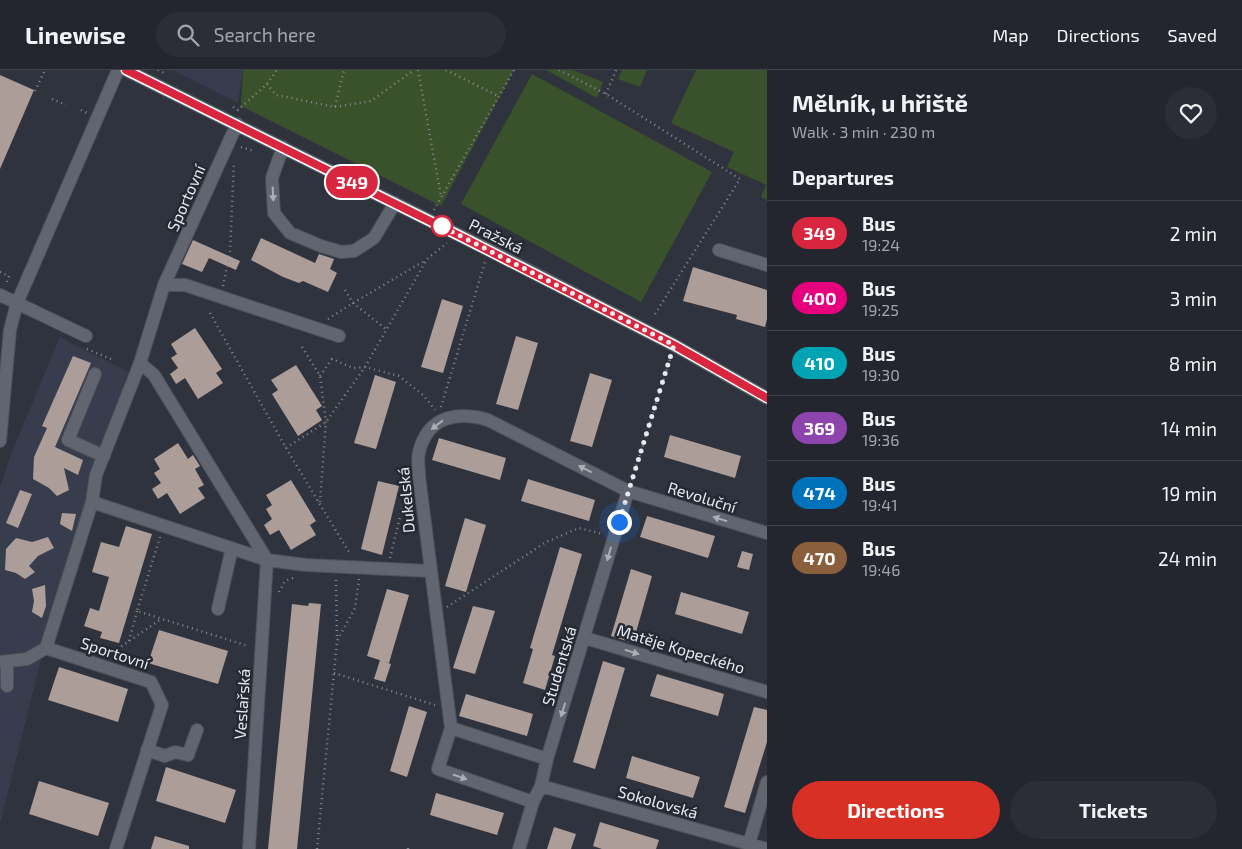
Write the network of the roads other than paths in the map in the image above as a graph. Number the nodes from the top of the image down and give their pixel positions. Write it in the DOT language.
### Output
graph roads {
  1 [pos="118,70"];
  2 [pos="126,70"];
  3 [pos="144,74"];
  4 [pos="238,124"];
  5 [pos="283,147"];
  6 [pos="395,203"];
  7 [pos="719,250"];
  8 [pos="767,265"];
  9 [pos="164,285"];
  10 [pos="3,291"];
  11 [pos="17,302"];
  12 [pos="86,336"];
  13 [pos="339,336"];
  14 [pos="140,364"];
  15 [pos="95,374"];
  16 [pos="767,398"];
  17 [pos="0,441"];
  18 [pos="104,456"];
  19 [pos="628,491"];
  20 [pos="92,502"];
  21 [pos="767,533"];
  22 [pos="232,548"];
  23 [pos="267,560"];
  24 [pos="430,570"];
  25 [pos="218,609"];
  26 [pos="585,638"];
  27 [pos="46,648"];
  28 [pos="4,662"];
  29 [pos="7,686"];
  30 [pos="767,692"];
  31 [pos="451,728"];
  32 [pos="197,730"];
  33 [pos="148,750"];
  34 [pos="547,760"];
  35 [pos="767,782"];
  36 [pos="541,786"];
  37 [pos="533,802"];
  38 [pos="749,844"];
  39 [pos="116,849"];
  40 [pos="249,849"];
  41 [pos="520,849"];
  42 [pos="767,849"];
  1 -- 11 [label="street"];
  2 -- 3 [label="street, Pražská"];
  3 -- 4 [label="street, Pražská"];
  4 -- 5 [label="street, Pražská"];
  4 -- 9 [label="street, Sportovní"];
  5 -- 6 [label="street, Pražská"];
  5 -- 6 [label="street, one-way"];
  6 -- 16 [label="street, Pražská"];
  7 -- 8 [label="street"];
  9 -- 13 [label="street"];
  9 -- 14 [label="street, Sportovní"];
  10 -- 11 [label="street"];
  11 -- 12 [label="street"];
  11 -- 17 [label="street"];
  14 -- 18 [label="street, Sportovní"];
  14 -- 23 [label="street"];
  15 -- 18 [label="street"];
  18 -- 20 [label="street, Sportovní"];
  21 -- 19 [label="street, Revoluční, one-way"];
  19 -- 24 [label="street, Dukelská, one-way"];
  19 -- 26 [label="street, Studentská, one-way"];
  20 -- 22 [label="street"];
  20 -- 27 [label="street, Sportovní"];
  22 -- 23 [label="street"];
  22 -- 25 [label="street"];
  23 -- 24 [label="street"];
  23 -- 40 [label="street, Veslařská"];
  24 -- 31 [label="street, Dukelská"];
  26 -- 30 [label="street, Matěje Kopeckého, one-way"];
  26 -- 34 [label="street, Studentská, one-way"];
  27 -- 28 [label="street"];
  27 -- 33 [label="street, Sportovní"];
  28 -- 29 [label="street"];
  31 -- 34 [label="street"];
  31 -- 37 [label="street, one-way"];
  32 -- 33 [label="street"];
  33 -- 39 [label="street, Sportovní"];
  34 -- 36 [label="street, Studentská"];
  35 -- 38 [label="street"];
  36 -- 37 [label="street, Studentská"];
  36 -- 38 [label="street, Sokolovská"];
  37 -- 41 [label="street, Studentská"];
  38 -- 42 [label="street, Sokolovská"];
}
